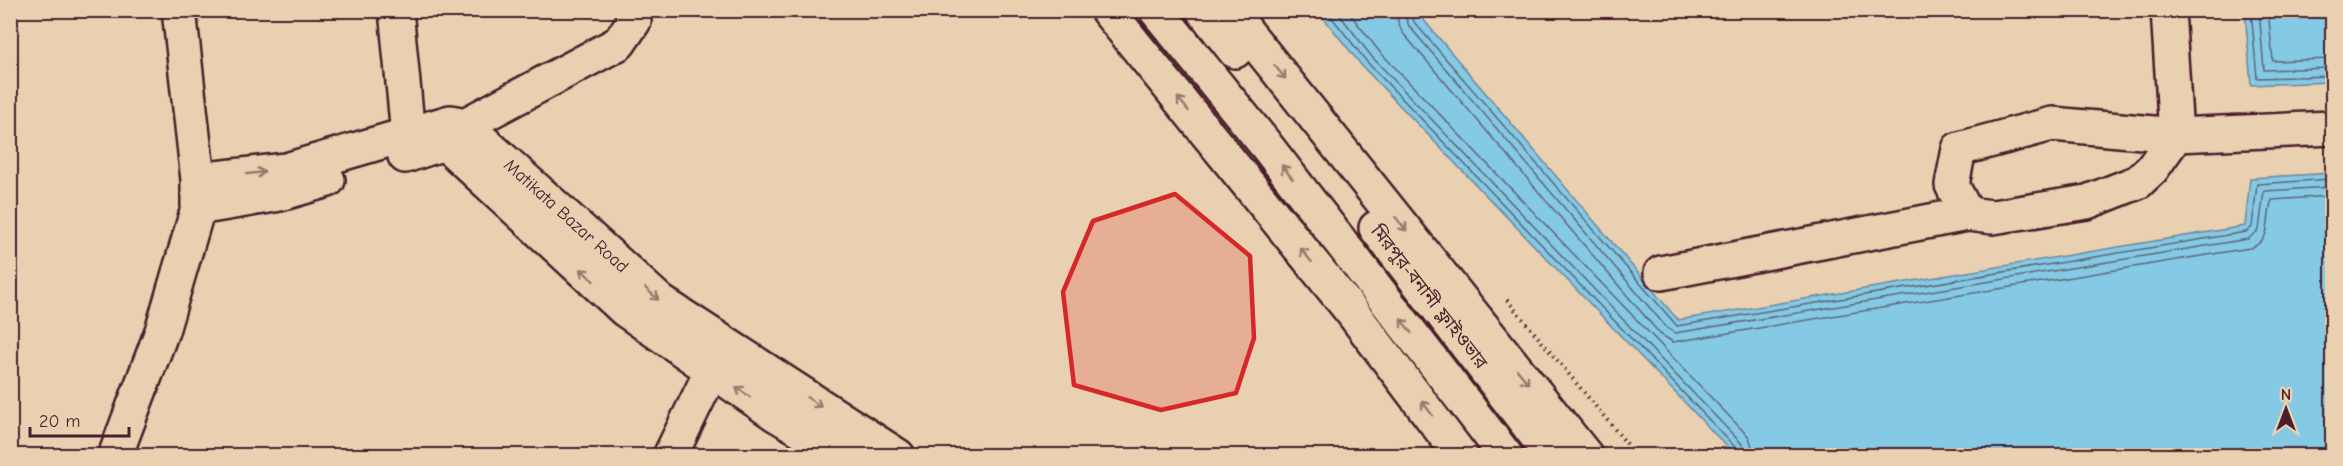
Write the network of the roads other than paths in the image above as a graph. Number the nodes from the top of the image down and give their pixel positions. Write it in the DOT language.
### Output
graph roads {
  1 [pos="179,10"];
  2 [pos="396,10"];
  3 [pos="632,10"];
  4 [pos="1107,10"];
  5 [pos="1156,10"];
  6 [pos="1203,10"];
  7 [pos="1229,10"];
  8 [pos="2168,10"];
  9 [pos="465,125"];
  10 [pos="2332,128"];
  11 [pos="408,135"];
  12 [pos="2176,135"];
  13 [pos="198,194"];
  14 [pos="1967,214"];
  15 [pos="1661,273"];
  16 [pos="712,370"];
  17 [pos="115,456"];
  18 [pos="670,456"];
  19 [pos="846,456"];
  20 [pos="898,456"];
  21 [pos="1461,456"];
  22 [pos="1506,456"];
  23 [pos="1552,456"];
  24 [pos="1586,456"];
  1 -- 13 [label="street"];
  2 -- 11 [label="street"];
  3 -- 9 [label="street"];
  21 -- 4 [label="street, one-way"];
  22 -- 5 [label="street, মিরপুর-বনানী ফ্লাইওভার, one-way"];
  6 -- 23 [label="street, মিরপুর-বনানী ফ্লাইওভার"];
  7 -- 24 [label="street, one-way"];
  8 -- 12 [label="street"];
  9 -- 11 [label="street"];
  9 -- 20 [label="street, Matikata Bazar Road, one-way"];
  10 -- 12 [label="street"];
  13 -- 11 [label="street, one-way"];
  12 -- 14 [label="street"];
  12 -- 14 [label="street"];
  16 -- 13 [label="street, Matikata Bazar Road, one-way"];
  13 -- 17 [label="street"];
  14 -- 15 [label="street"];
  16 -- 18 [label="street"];
  19 -- 16 [label="street, Matikata Bazar Road, one-way"];
}
